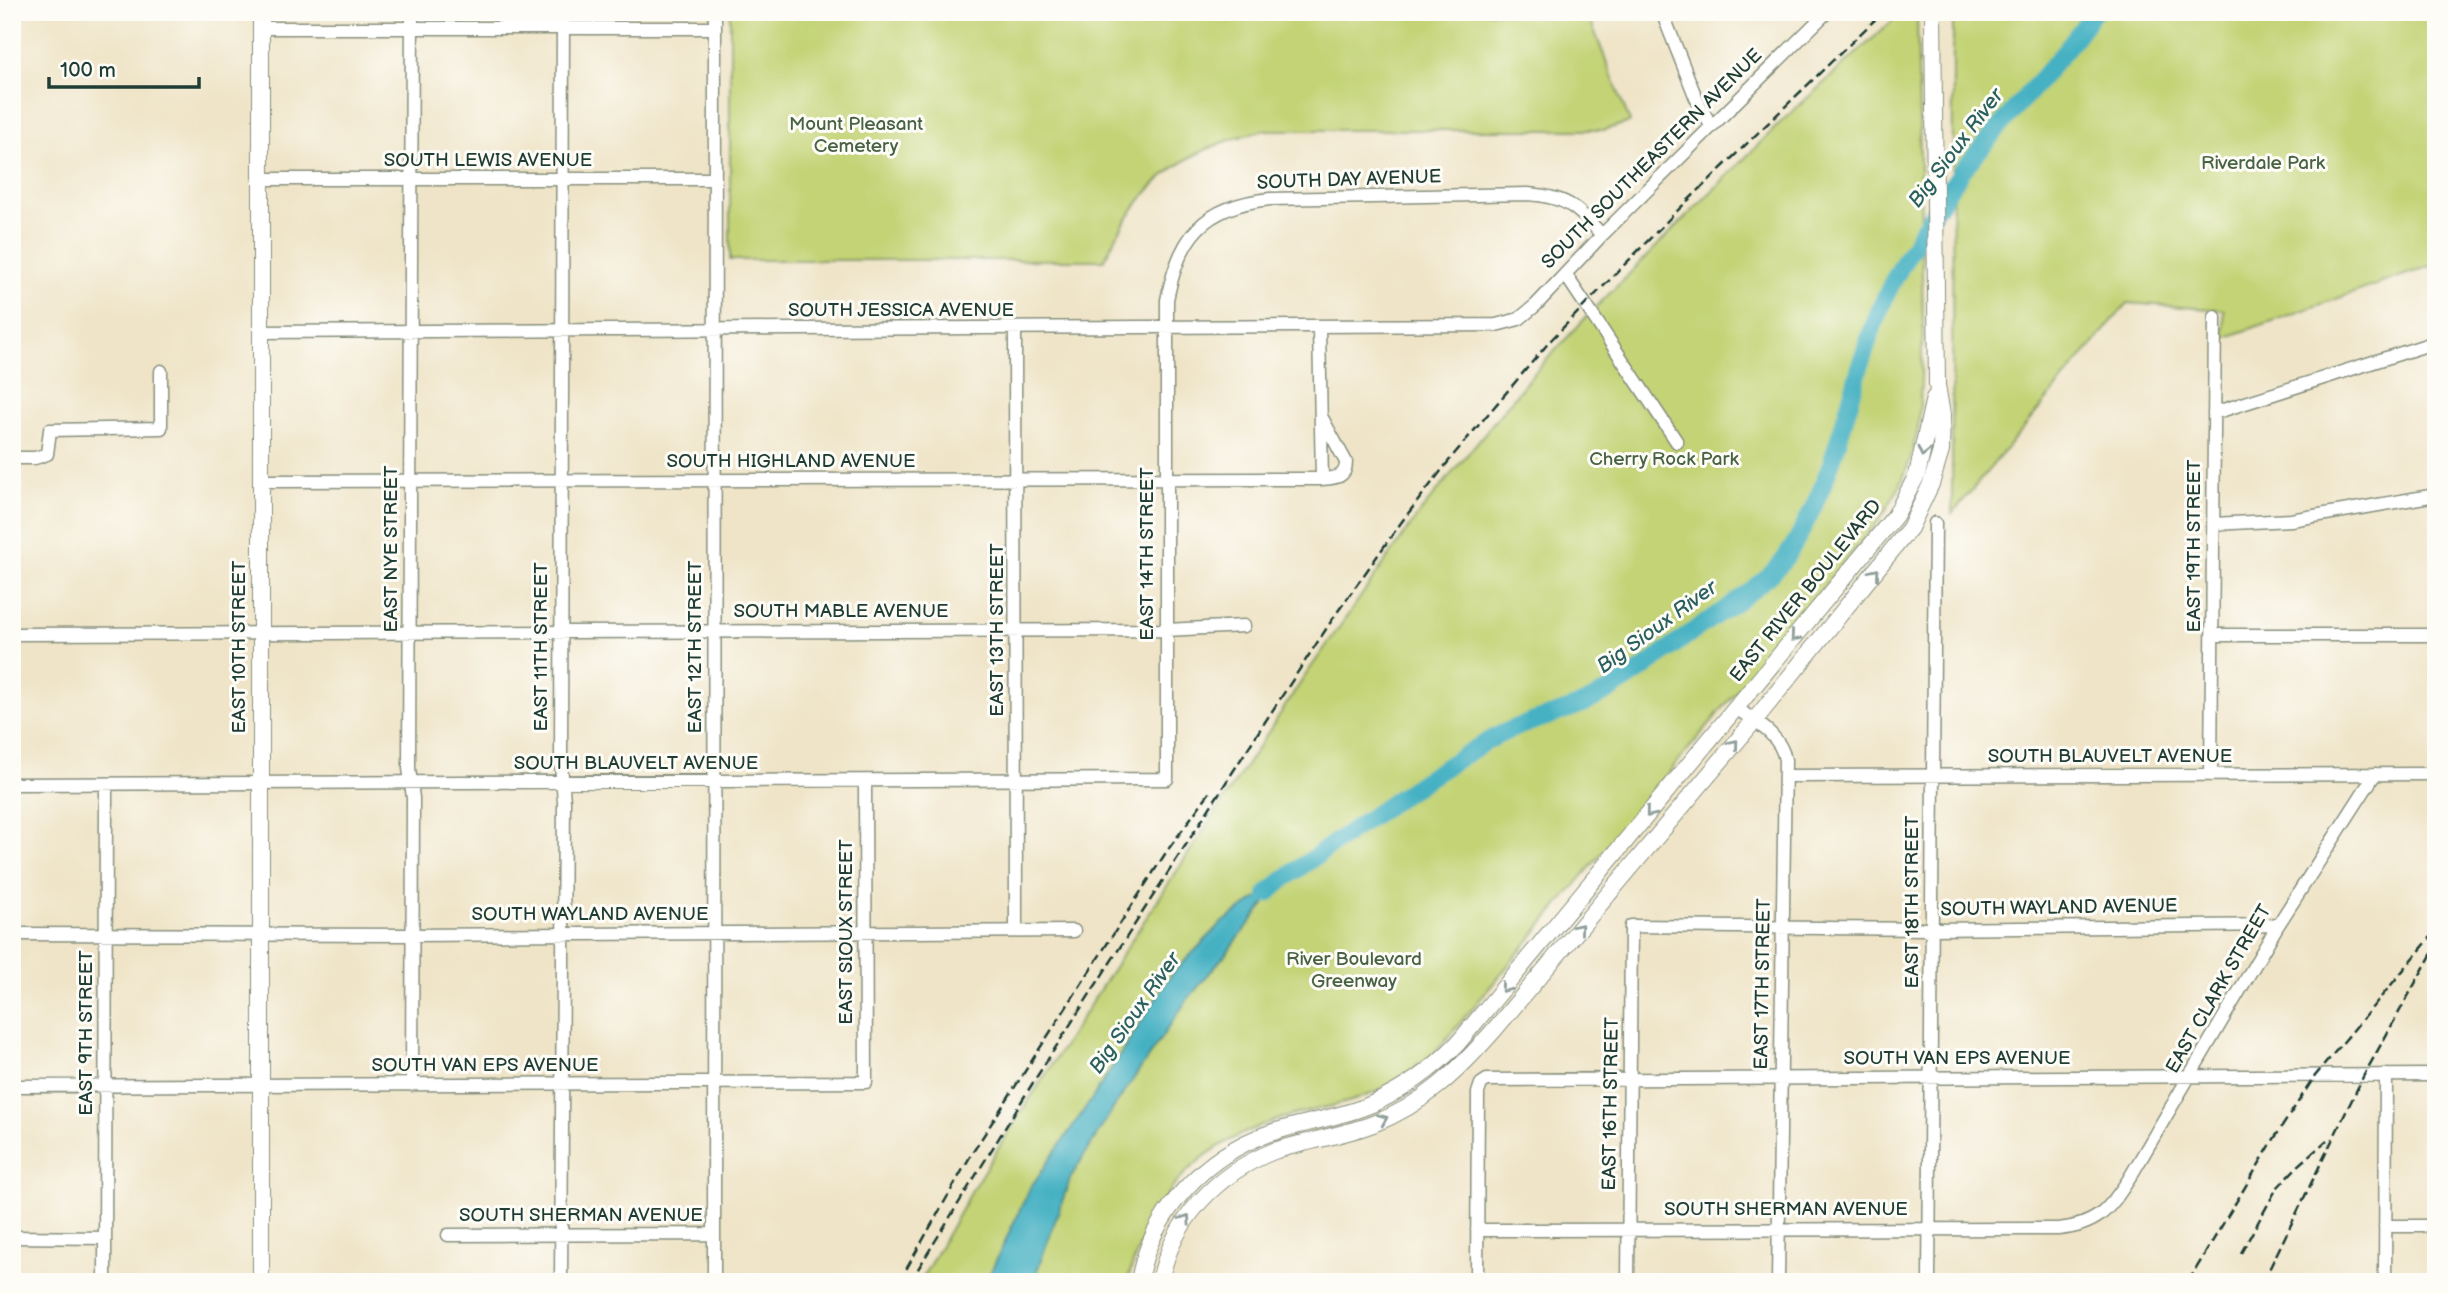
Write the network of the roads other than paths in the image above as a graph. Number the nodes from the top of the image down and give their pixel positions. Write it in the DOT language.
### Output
graph roads {
  1 [pos="412,12"];
  2 [pos="563,12"];
  3 [pos="715,12"];
  4 [pos="1662,12"];
  5 [pos="1827,12"];
  6 [pos="1933,12"];
  7 [pos="261,20"];
  8 [pos="412,28"];
  9 [pos="563,28"];
  10 [pos="715,28"];
  11 [pos="1711,126"];
  12 [pos="260,179"];
  13 [pos="412,179"];
  14 [pos="561,180"];
  15 [pos="715,180"];
  16 [pos="1601,235"];
  17 [pos="1565,274"];
  18 [pos="1536,305"];
  19 [pos="2215,317"];
  20 [pos="1319,327"];
  21 [pos="1166,328"];
  22 [pos="1015,329"];
  23 [pos="411,330"];
  24 [pos="561,331"];
  25 [pos="714,331"];
  26 [pos="260,332"];
  27 [pos="2436,342"];
  28 [pos="160,371"];
  29 [pos="1937,385"];
  30 [pos="2214,414"];
  31 [pos="1321,416"];
  32 [pos="1677,442"];
  33 [pos="12,458"];
  34 [pos="1322,478"];
  35 [pos="1015,479"];
  36 [pos="1166,479"];
  37 [pos="260,481"];
  38 [pos="410,481"];
  39 [pos="561,481"];
  40 [pos="715,481"];
  41 [pos="2436,495"];
  42 [pos="1935,523"];
  43 [pos="2213,524"];
  44 [pos="1244,626"];
  45 [pos="1017,630"];
  46 [pos="1166,630"];
  47 [pos="410,631"];
  48 [pos="715,631"];
  49 [pos="260,632"];
  50 [pos="561,632"];
  51 [pos="12,634"];
  52 [pos="2213,635"];
  53 [pos="2436,635"];
  54 [pos="1736,708"];
  55 [pos="1754,721"];
  56 [pos="2375,774"];
  57 [pos="2436,774"];
  58 [pos="2211,775"];
  59 [pos="1785,776"];
  60 [pos="1934,776"];
  61 [pos="1167,779"];
  62 [pos="1016,780"];
  63 [pos="865,781"];
  64 [pos="411,783"];
  65 [pos="562,783"];
  66 [pos="714,783"];
  67 [pos="12,784"];
  68 [pos="106,784"];
  69 [pos="260,784"];
  70 [pos="2277,925"];
  71 [pos="1631,926"];
  72 [pos="1783,928"];
  73 [pos="1932,929"];
  74 [pos="866,931"];
  75 [pos="1016,931"];
  76 [pos="1074,931"];
  77 [pos="715,933"];
  78 [pos="12,934"];
  79 [pos="106,934"];
  80 [pos="261,934"];
  81 [pos="564,934"];
  82 [pos="412,935"];
  83 [pos="2386,1075"];
  84 [pos="2436,1075"];
  85 [pos="2190,1076"];
  86 [pos="1631,1078"];
  87 [pos="1931,1078"];
  88 [pos="1780,1079"];
  89 [pos="866,1082"];
  90 [pos="715,1083"];
  91 [pos="561,1084"];
  92 [pos="412,1085"];
  93 [pos="12,1086"];
  94 [pos="105,1086"];
  95 [pos="261,1086"];
  96 [pos="2094,1221"];
  97 [pos="2385,1226"];
  98 [pos="2436,1226"];
  99 [pos="1779,1228"];
  100 [pos="1929,1228"];
  101 [pos="1628,1229"];
  102 [pos="1477,1230"];
  103 [pos="714,1234"];
  104 [pos="448,1235"];
  105 [pos="561,1235"];
  106 [pos="12,1237"];
  107 [pos="105,1238"];
  108 [pos="1140,1279"];
  109 [pos="105,1282"];
  110 [pos="261,1282"];
  111 [pos="561,1282"];
  112 [pos="714,1282"];
  113 [pos="1160,1282"];
  114 [pos="1477,1282"];
  115 [pos="1628,1282"];
  116 [pos="1778,1282"];
  117 [pos="1929,1282"];
  118 [pos="2385,1282"];
  1 -- 8 [label="street, EAST NYE STREET"];
  2 -- 9 [label="street, EAST 11TH STREET"];
  3 -- 10 [label="street, EAST 12TH STREET"];
  4 -- 11 [label="street"];
  5 -- 11 [label="street, SOUTH SOUTHEASTERN AVENUE"];
  6 -- 29 [label="main road"];
  7 -- 8 [label="street"];
  7 -- 12 [label="main road, EAST 10TH STREET"];
  8 -- 9 [label="street"];
  8 -- 13 [label="street, EAST NYE STREET"];
  9 -- 10 [label="street"];
  9 -- 14 [label="street, EAST 11TH STREET"];
  10 -- 15 [label="street, EAST 12TH STREET"];
  11 -- 16 [label="street, SOUTH SOUTHEASTERN AVENUE"];
  12 -- 13 [label="street, SOUTH LEWIS AVENUE"];
  12 -- 26 [label="main road, EAST 10TH STREET"];
  13 -- 14 [label="street, SOUTH LEWIS AVENUE"];
  13 -- 23 [label="street, EAST NYE STREET"];
  14 -- 15 [label="street, SOUTH LEWIS AVENUE"];
  14 -- 24 [label="street, EAST 11TH STREET"];
  15 -- 25 [label="street, EAST 12TH STREET"];
  16 -- 17 [label="street, SOUTH SOUTHEASTERN AVENUE"];
  16 -- 21 [label="street, SOUTH DAY AVENUE"];
  17 -- 18 [label="street, SOUTH SOUTHEASTERN AVENUE"];
  17 -- 32 [label="street"];
  18 -- 20 [label="street, SOUTH JESSICA AVENUE"];
  19 -- 30 [label="street, EAST 19TH STREET"];
  20 -- 21 [label="street, SOUTH JESSICA AVENUE"];
  20 -- 31 [label="street"];
  21 -- 22 [label="street, SOUTH JESSICA AVENUE"];
  21 -- 36 [label="street, EAST 14TH STREET"];
  22 -- 25 [label="street, SOUTH JESSICA AVENUE"];
  22 -- 35 [label="street, EAST 13TH STREET"];
  23 -- 24 [label="street, SOUTH JESSICA AVENUE"];
  23 -- 26 [label="street, SOUTH JESSICA AVENUE"];
  23 -- 38 [label="street, EAST NYE STREET"];
  24 -- 25 [label="street, SOUTH JESSICA AVENUE"];
  24 -- 39 [label="street, EAST 11TH STREET"];
  25 -- 40 [label="street, EAST 12TH STREET"];
  26 -- 37 [label="main road, EAST 10TH STREET"];
  27 -- 30 [label="street"];
  28 -- 33 [label="street"];
  29 -- 54 [label="main road, EAST RIVER BOULEVARD, one-way"];
  55 -- 29 [label="main road, one-way"];
  30 -- 43 [label="street, EAST 19TH STREET"];
  31 -- 34 [label="street"];
  31 -- 34 [label="street"];
  34 -- 36 [label="street, SOUTH HIGHLAND AVENUE"];
  35 -- 36 [label="street, SOUTH HIGHLAND AVENUE"];
  35 -- 40 [label="street, SOUTH HIGHLAND AVENUE"];
  35 -- 45 [label="street, EAST 13TH STREET"];
  36 -- 46 [label="street, EAST 14TH STREET"];
  37 -- 38 [label="street, SOUTH HIGHLAND AVENUE"];
  37 -- 49 [label="main road, EAST 10TH STREET"];
  38 -- 39 [label="street, SOUTH HIGHLAND AVENUE"];
  38 -- 47 [label="street, EAST NYE STREET"];
  39 -- 40 [label="street, SOUTH HIGHLAND AVENUE"];
  39 -- 50 [label="street, EAST 11TH STREET"];
  40 -- 48 [label="street, EAST 12TH STREET"];
  41 -- 43 [label="street"];
  42 -- 60 [label="street, EAST 18TH STREET"];
  43 -- 52 [label="street, EAST 19TH STREET"];
  44 -- 46 [label="street, SOUTH MABLE AVENUE"];
  45 -- 46 [label="street, SOUTH MABLE AVENUE"];
  45 -- 48 [label="street, SOUTH MABLE AVENUE"];
  45 -- 62 [label="street, EAST 13TH STREET"];
  46 -- 61 [label="street, EAST 14TH STREET"];
  47 -- 49 [label="street, SOUTH MABLE AVENUE"];
  47 -- 50 [label="street, SOUTH MABLE AVENUE"];
  47 -- 64 [label="street, EAST NYE STREET"];
  48 -- 50 [label="street, SOUTH MABLE AVENUE"];
  48 -- 66 [label="street, EAST 12TH STREET"];
  49 -- 51 [label="street, SOUTH MABLE AVENUE"];
  49 -- 69 [label="main road, EAST 10TH STREET"];
  50 -- 65 [label="street, EAST 11TH STREET"];
  52 -- 53 [label="street"];
  52 -- 58 [label="street, EAST 19TH STREET"];
  54 -- 55 [label="street, EAST 17TH STREET"];
  54 -- 108 [label="main road, EAST RIVER BOULEVARD, one-way"];
  55 -- 59 [label="street, EAST 17TH STREET"];
  113 -- 55 [label="main road, one-way"];
  56 -- 57 [label="street, SOUTH BLAUVELT AVENUE"];
  56 -- 58 [label="street, SOUTH BLAUVELT AVENUE"];
  56 -- 70 [label="street, EAST CLARK STREET"];
  58 -- 60 [label="street, SOUTH BLAUVELT AVENUE"];
  59 -- 60 [label="street, SOUTH BLAUVELT AVENUE"];
  59 -- 72 [label="street, EAST 17TH STREET"];
  60 -- 73 [label="street, EAST 18TH STREET"];
  61 -- 62 [label="street, SOUTH BLAUVELT AVENUE"];
  62 -- 63 [label="street, SOUTH BLAUVELT AVENUE"];
  62 -- 75 [label="street, EAST 13TH STREET"];
  63 -- 66 [label="street, SOUTH BLAUVELT AVENUE"];
  63 -- 74 [label="street, EAST SIOUX STREET"];
  64 -- 65 [label="street, SOUTH BLAUVELT AVENUE"];
  64 -- 69 [label="street, SOUTH BLAUVELT AVENUE"];
  64 -- 82 [label="street, EAST NYE STREET"];
  65 -- 66 [label="street, SOUTH BLAUVELT AVENUE"];
  65 -- 81 [label="street, EAST 11TH STREET"];
  66 -- 77 [label="street, EAST 12TH STREET"];
  67 -- 68 [label="street, SOUTH BLAUVELT AVENUE"];
  68 -- 69 [label="street, SOUTH BLAUVELT AVENUE"];
  68 -- 79 [label="street, EAST 9TH STREET"];
  69 -- 80 [label="main road, EAST 10TH STREET"];
  70 -- 73 [label="street, SOUTH WAYLAND AVENUE"];
  70 -- 85 [label="street, EAST CLARK STREET"];
  71 -- 72 [label="street, SOUTH WAYLAND AVENUE"];
  71 -- 86 [label="street, EAST 16TH STREET"];
  72 -- 73 [label="street, SOUTH WAYLAND AVENUE"];
  72 -- 88 [label="street, EAST 17TH STREET"];
  73 -- 87 [label="street, EAST 18TH STREET"];
  74 -- 75 [label="street, SOUTH WAYLAND AVENUE"];
  74 -- 77 [label="street, SOUTH WAYLAND AVENUE"];
  74 -- 89 [label="street, EAST SIOUX STREET"];
  75 -- 76 [label="street, SOUTH WAYLAND AVENUE"];
  77 -- 81 [label="street, SOUTH WAYLAND AVENUE"];
  77 -- 90 [label="street, EAST 12TH STREET"];
  78 -- 79 [label="street, SOUTH WAYLAND AVENUE"];
  79 -- 80 [label="street, SOUTH WAYLAND AVENUE"];
  79 -- 94 [label="street, EAST 9TH STREET"];
  80 -- 82 [label="street, SOUTH WAYLAND AVENUE"];
  80 -- 95 [label="main road, EAST 10TH STREET"];
  81 -- 82 [label="street, SOUTH WAYLAND AVENUE"];
  81 -- 91 [label="street, EAST 11TH STREET"];
  82 -- 92 [label="street, EAST NYE STREET"];
  83 -- 84 [label="street, SOUTH VAN EPS AVENUE"];
  83 -- 85 [label="street, SOUTH VAN EPS AVENUE"];
  83 -- 97 [label="street"];
  85 -- 87 [label="street, SOUTH VAN EPS AVENUE"];
  85 -- 96 [label="street, EAST CLARK STREET"];
  86 -- 88 [label="street, SOUTH VAN EPS AVENUE"];
  86 -- 101 [label="street, EAST 16TH STREET"];
  86 -- 102 [label="street, SOUTH VAN EPS AVENUE"];
  87 -- 88 [label="street, SOUTH VAN EPS AVENUE"];
  87 -- 100 [label="street, EAST 18TH STREET"];
  88 -- 99 [label="street, EAST 17TH STREET"];
  89 -- 90 [label="street, SOUTH VAN EPS AVENUE"];
  90 -- 91 [label="street, SOUTH VAN EPS AVENUE"];
  90 -- 103 [label="street, EAST 12TH STREET"];
  91 -- 92 [label="street, SOUTH VAN EPS AVENUE"];
  91 -- 105 [label="street, EAST 11TH STREET"];
  92 -- 95 [label="street, SOUTH VAN EPS AVENUE"];
  93 -- 94 [label="street, SOUTH VAN EPS AVENUE"];
  94 -- 95 [label="street, SOUTH VAN EPS AVENUE"];
  94 -- 107 [label="street, EAST 9TH STREET"];
  95 -- 110 [label="main road, EAST 10TH STREET"];
  96 -- 100 [label="street, SOUTH SHERMAN AVENUE"];
  97 -- 98 [label="street"];
  97 -- 118 [label="street"];
  99 -- 100 [label="street, SOUTH SHERMAN AVENUE"];
  99 -- 101 [label="street, SOUTH SHERMAN AVENUE"];
  99 -- 116 [label="street, EAST 17TH STREET"];
  100 -- 117 [label="street, EAST 18TH STREET"];
  101 -- 102 [label="street, SOUTH SHERMAN AVENUE"];
  101 -- 115 [label="street, EAST 16TH STREET"];
  102 -- 114 [label="street"];
  103 -- 105 [label="street, SOUTH SHERMAN AVENUE"];
  103 -- 112 [label="street, EAST 12TH STREET"];
  104 -- 105 [label="street, SOUTH SHERMAN AVENUE"];
  105 -- 111 [label="street, EAST 11TH STREET"];
  106 -- 107 [label="street"];
  107 -- 109 [label="street, EAST 9TH STREET"];
}
